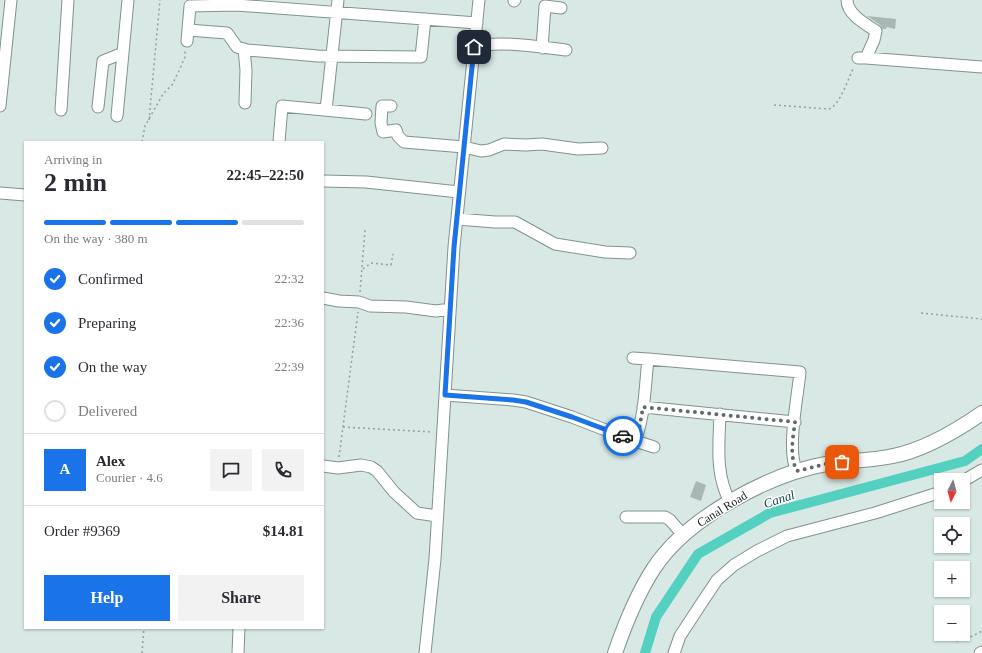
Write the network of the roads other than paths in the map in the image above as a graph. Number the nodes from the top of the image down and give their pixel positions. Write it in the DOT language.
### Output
graph roads {
  1 [pos="11,0"];
  2 [pos="68,0"];
  3 [pos="128,0"];
  4 [pos="338,0"];
  5 [pos="479,0"];
  6 [pos="847,0"];
  7 [pos="561,8"];
  8 [pos="336,12"];
  9 [pos="425,19"];
  10 [pos="477,23"];
  11 [pos="474,47"];
  12 [pos="542,48"];
  13 [pos="244,49"];
  14 [pos="566,50"];
  15 [pos="123,53"];
  16 [pos="332,56"];
  17 [pos="982,68"];
  18 [pos="245,103"];
  19 [pos="0,106"];
  20 [pos="391,106"];
  21 [pos="98,107"];
  22 [pos="61,110"];
  23 [pos="326,110"];
  24 [pos="366,114"];
  25 [pos="117,116"];
  26 [pos="279,141"];
  27 [pos="464,148"];
  28 [pos="602,148"];
  29 [pos="324,181"];
  30 [pos="460,192"];
  31 [pos="0,193"];
  32 [pos="24,195"];
  33 [pos="457,219"];
  34 [pos="630,253"];
  35 [pos="324,298"];
  36 [pos="450,309"];
  37 [pos="633,358"];
  38 [pos="648,359"];
  39 [pos="445,395"];
  40 [pos="643,407"];
  41 [pos="982,413"];
  42 [pos="720,414"];
  43 [pos="795,422"];
  44 [pos="636,441"];
  45 [pos="654,447"];
  46 [pos="324,466"];
  47 [pos="982,470"];
  48 [pos="797,471"];
  49 [pos="970,477"];
  50 [pos="934,494"];
  51 [pos="730,502"];
  52 [pos="437,516"];
  53 [pos="626,517"];
  54 [pos="683,535"];
  55 [pos="239,629"];
  56 [pos="238,653"];
  57 [pos="425,653"];
  58 [pos="615,653"];
  59 [pos="674,653"];
  1 -- 19 [label="street"];
  2 -- 22 [label="street"];
  3 -- 15 [label="street"];
  4 -- 8 [label="street"];
  5 -- 10 [label="street"];
  6 -- 17 [label="street"];
  7 -- 12 [label="street"];
  8 -- 9 [label="street"];
  8 -- 13 [label="street"];
  8 -- 16 [label="street"];
  9 -- 10 [label="street"];
  9 -- 16 [label="street"];
  10 -- 11 [label="street"];
  11 -- 12 [label="street"];
  11 -- 27 [label="street"];
  12 -- 14 [label="street"];
  13 -- 16 [label="street"];
  13 -- 18 [label="street"];
  15 -- 21 [label="street"];
  15 -- 25 [label="street"];
  16 -- 23 [label="street"];
  20 -- 27 [label="street"];
  23 -- 24 [label="street"];
  23 -- 26 [label="street"];
  27 -- 28 [label="street"];
  27 -- 30 [label="street"];
  29 -- 30 [label="street"];
  30 -- 33 [label="street"];
  31 -- 32 [label="street"];
  33 -- 34 [label="street"];
  33 -- 36 [label="street"];
  35 -- 36 [label="street"];
  36 -- 39 [label="street"];
  37 -- 38 [label="street"];
  38 -- 40 [label="street"];
  38 -- 43 [label="street"];
  39 -- 44 [label="street"];
  39 -- 52 [label="street"];
  40 -- 42 [label="street"];
  40 -- 44 [label="street"];
  41 -- 48 [label="street, Canal Road"];
  42 -- 43 [label="street"];
  42 -- 51 [label="street"];
  43 -- 48 [label="street"];
  44 -- 45 [label="street"];
  46 -- 52 [label="street"];
  47 -- 49 [label="street"];
  48 -- 51 [label="street, Canal Road"];
  50 -- 59 [label="street"];
  51 -- 54 [label="street, Canal Road"];
  52 -- 57 [label="street"];
  53 -- 54 [label="street"];
  54 -- 58 [label="street, Canal Road"];
  55 -- 56 [label="street"];
}
